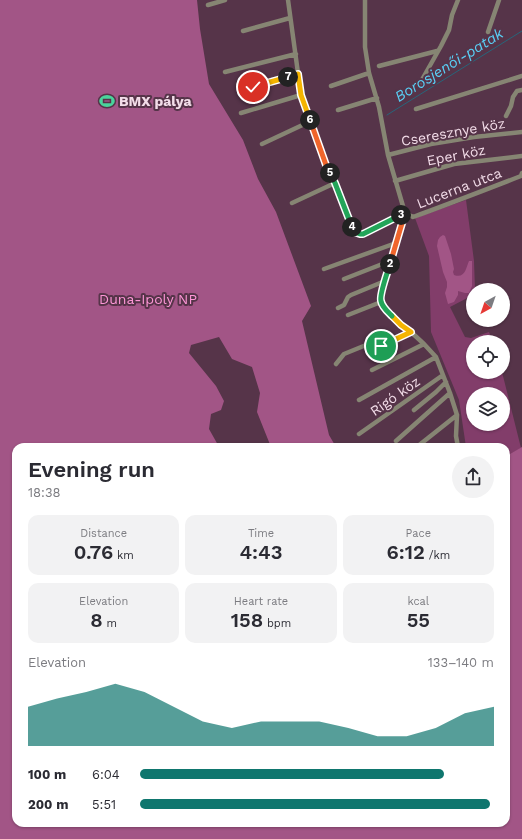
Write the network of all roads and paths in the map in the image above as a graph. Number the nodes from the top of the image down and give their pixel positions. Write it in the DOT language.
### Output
graph roads {
  1 [pos="225,0"];
  2 [pos="288,0"];
  3 [pos="365,0"];
  4 [pos="458,0"];
  5 [pos="499,0"];
  6 [pos="208,5"];
  7 [pos="290,18"];
  8 [pos="243,31"];
  9 [pos="488,32"];
  10 [pos="437,51"];
  11 [pos="296,54"];
  12 [pos="379,66"];
  13 [pos="226,72"];
  14 [pos="369,73"];
  15 [pos="298,74"];
  16 [pos="522,76"];
  17 [pos="419,85"];
  18 [pos="331,86"];
  19 [pos="253,87"];
  20 [pos="522,90"];
  21 [pos="301,95"];
  22 [pos="377,98"];
  23 [pos="416,109"];
  24 [pos="338,110"];
  25 [pos="241,113"];
  26 [pos="506,116"];
  27 [pos="311,121"];
  28 [pos="522,132"];
  29 [pos="262,144"];
  30 [pos="388,155"];
  31 [pos="522,156"];
  32 [pos="521,175"];
  33 [pos="395,181"];
  34 [pos="335,183"];
  35 [pos="292,202"];
  36 [pos="405,213"];
  37 [pos="396,244"];
  38 [pos="390,261"];
  39 [pos="324,269"];
  40 [pos="344,279"];
  41 [pos="385,281"];
  42 [pos="381,302"];
  43 [pos="338,308"];
  44 [pos="348,315"];
  45 [pos="411,332"];
  46 [pos="424,344"];
  47 [pos="436,357"];
  48 [pos="336,364"];
  49 [pos="372,370"];
  50 [pos="443,375"];
  51 [pos="446,382"];
  52 [pos="450,393"];
  53 [pos="358,400"];
  54 [pos="414,410"];
  55 [pos="457,415"];
  56 [pos="359,434"];
  57 [pos="396,441"];
  58 [pos="422,443"];
  59 [pos="457,443"];
  1 -- 6 [label="street"];
  2 -- 7 [label="street"];
  3 -- 14 [label="street"];
  4 -- 10 [label="street"];
  5 -- 9 [label="street"];
  7 -- 8 [label="street"];
  7 -- 11 [label="street"];
  10 -- 12 [label="street"];
  10 -- 17 [label="street"];
  11 -- 13 [label="street"];
  11 -- 15 [label="street"];
  14 -- 18 [label="street"];
  14 -- 22 [label="street"];
  15 -- 19 [label="street"];
  15 -- 21 [label="street"];
  16 -- 23 [label="street"];
  20 -- 26 [label="street"];
  21 -- 25 [label="street"];
  21 -- 27 [label="street"];
  22 -- 24 [label="street"];
  22 -- 30 [label="street"];
  27 -- 29 [label="street"];
  27 -- 34 [label="street"];
  28 -- 30 [label="street, Cseresznye köz"];
  30 -- 33 [label="street"];
  31 -- 33 [label="street, Eper köz"];
  32 -- 36 [label="street, Lucerna utca"];
  33 -- 36 [label="street"];
  34 -- 35 [label="street"];
  34 -- 36 [label="street"];
  36 -- 37 [label="street"];
  37 -- 38 [label="street"];
  37 -- 39 [label="street"];
  38 -- 40 [label="street"];
  38 -- 41 [label="street"];
  41 -- 42 [label="street"];
  41 -- 43 [label="street"];
  42 -- 44 [label="street"];
  42 -- 45 [label="street"];
  45 -- 46 [label="street"];
  45 -- 48 [label="street"];
  46 -- 47 [label="street"];
  46 -- 49 [label="street"];
  47 -- 50 [label="street"];
  47 -- 53 [label="street"];
  50 -- 51 [label="street"];
  50 -- 56 [label="street, Rigó köz"];
  51 -- 52 [label="street"];
  51 -- 54 [label="street"];
  52 -- 55 [label="street"];
  52 -- 57 [label="street"];
  55 -- 58 [label="street"];
  55 -- 59 [label="street"];
}
